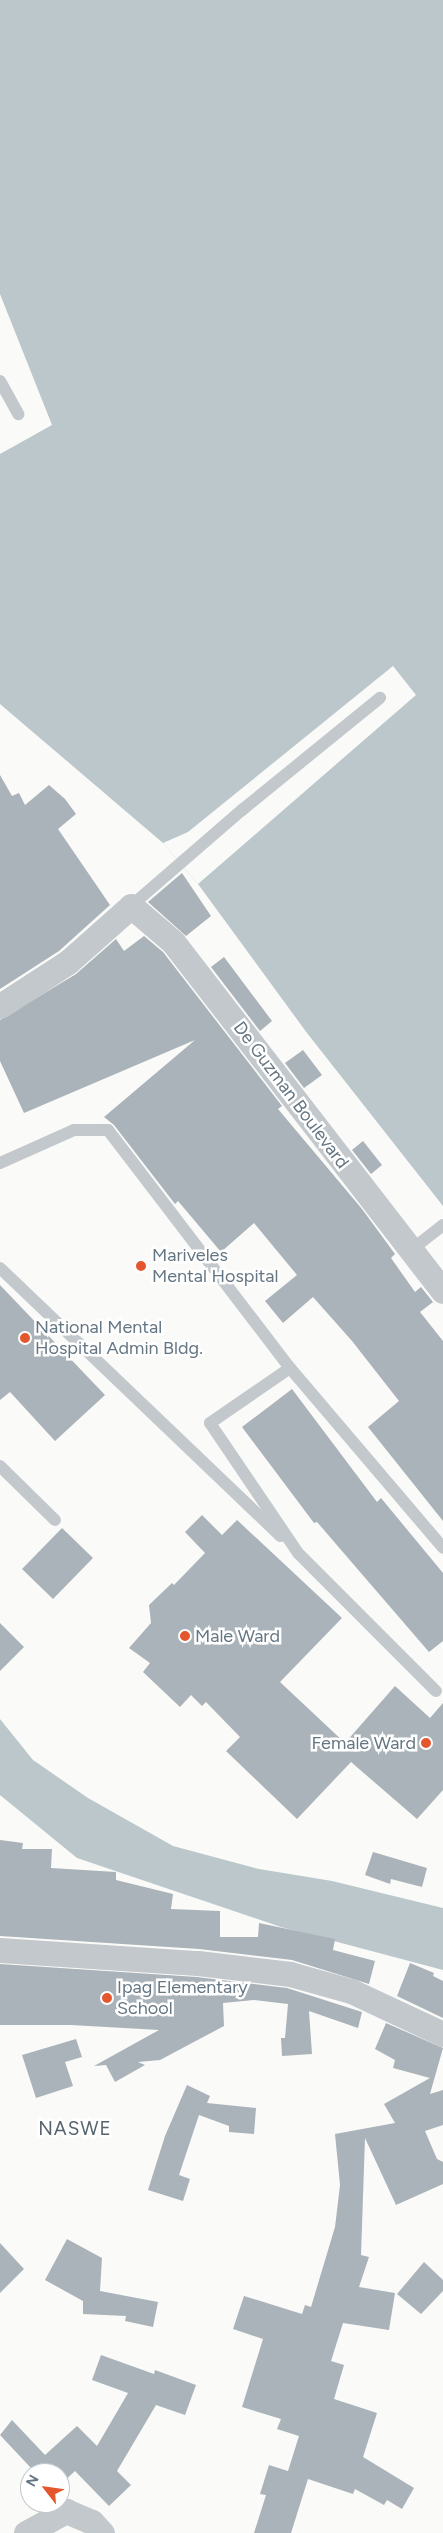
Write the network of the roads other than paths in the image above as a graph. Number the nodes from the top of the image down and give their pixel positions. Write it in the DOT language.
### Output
graph roads {
  1 [pos="0,381"];
  2 [pos="18,414"];
  3 [pos="380,698"];
  4 [pos="131,906"];
  5 [pos="0,1006"];
  6 [pos="0,1163"];
  7 [pos="443,1225"];
  8 [pos="410,1251"];
  9 [pos="0,1268"];
  10 [pos="443,1291"];
  11 [pos="290,1368"];
  12 [pos="0,1466"];
  13 [pos="55,1520"];
  14 [pos="443,1548"];
  15 [pos="298,1554"];
  16 [pos="436,1691"];
  17 [pos="0,1950"];
  18 [pos="443,2034"];
  19 [pos="26,2533"];
  20 [pos="102,2533"];
  1 -- 2 [label="lane"];
  3 -- 4 [label="lane"];
  4 -- 5 [label="street"];
  4 -- 8 [label="street, De Guzman Boulevard"];
  6 -- 11 [label="lane"];
  7 -- 8 [label="lane"];
  8 -- 10 [label="street, De Guzman Boulevard"];
  9 -- 15 [label="lane"];
  11 -- 14 [label="lane"];
  11 -- 15 [label="lane"];
  12 -- 13 [label="lane"];
  15 -- 16 [label="lane"];
  17 -- 18 [label="street"];
  19 -- 20 [label="street"];
}
